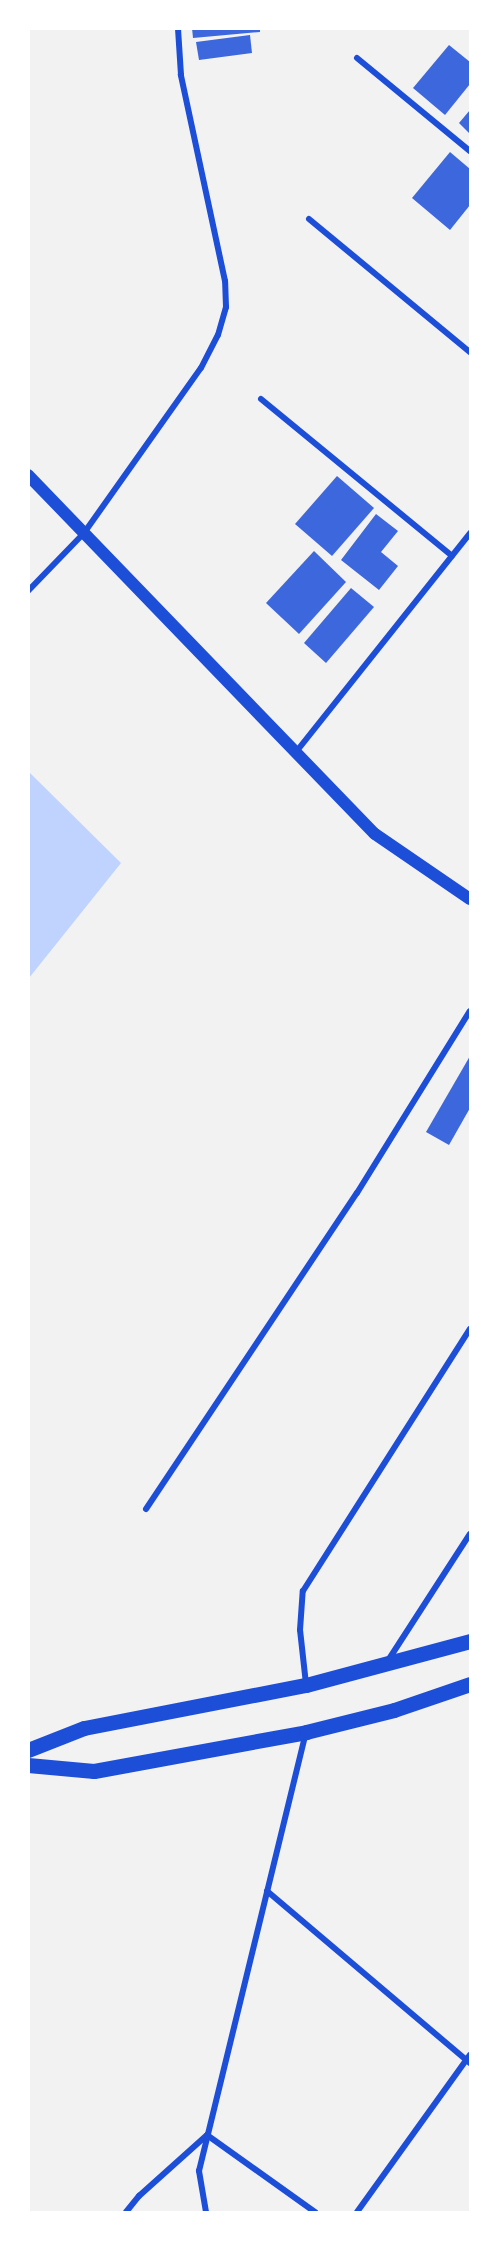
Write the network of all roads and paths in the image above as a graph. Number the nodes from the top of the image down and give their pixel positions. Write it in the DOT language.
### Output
graph roads {
  1 [pos="178,28"];
  2 [pos="357,58"];
  3 [pos="471,151"];
  4 [pos="309,219"];
  5 [pos="471,352"];
  6 [pos="261,399"];
  7 [pos="28,475"];
  8 [pos="84,533"];
  9 [pos="471,533"];
  10 [pos="452,556"];
  11 [pos="28,591"];
  12 [pos="296,752"];
  13 [pos="471,898"];
  14 [pos="471,1011"];
  15 [pos="471,1329"];
  16 [pos="146,1509"];
  17 [pos="471,1534"];
  18 [pos="471,1641"];
  19 [pos="384,1667"];
  20 [pos="471,1684"];
  21 [pos="306,1685"];
  22 [pos="306,1732"];
  23 [pos="28,1750"];
  24 [pos="28,1765"];
  25 [pos="267,1891"];
  26 [pos="469,2059"];
  27 [pos="207,2135"];
  28 [pos="126,2212"];
  29 [pos="206,2212"];
  30 [pos="315,2212"];
  31 [pos="357,2212"];
  1 -- 8 [label="street"];
  2 -- 3 [label="street"];
  4 -- 5 [label="street"];
  6 -- 10 [label="street"];
  7 -- 8 [label="main road"];
  8 -- 11 [label="street"];
  8 -- 12 [label="main road"];
  9 -- 10 [label="street"];
  10 -- 12 [label="street"];
  12 -- 13 [label="main road"];
  14 -- 16 [label="street"];
  15 -- 21 [label="street"];
  17 -- 19 [label="street"];
  18 -- 19 [label="main road"];
  19 -- 21 [label="main road"];
  20 -- 22 [label="main road"];
  21 -- 23 [label="main road"];
  22 -- 24 [label="main road"];
  22 -- 25 [label="street"];
  25 -- 26 [label="street"];
  25 -- 27 [label="street"];
  26 -- 31 [label="street"];
  27 -- 28 [label="street"];
  27 -- 29 [label="street"];
  27 -- 30 [label="street"];
}
